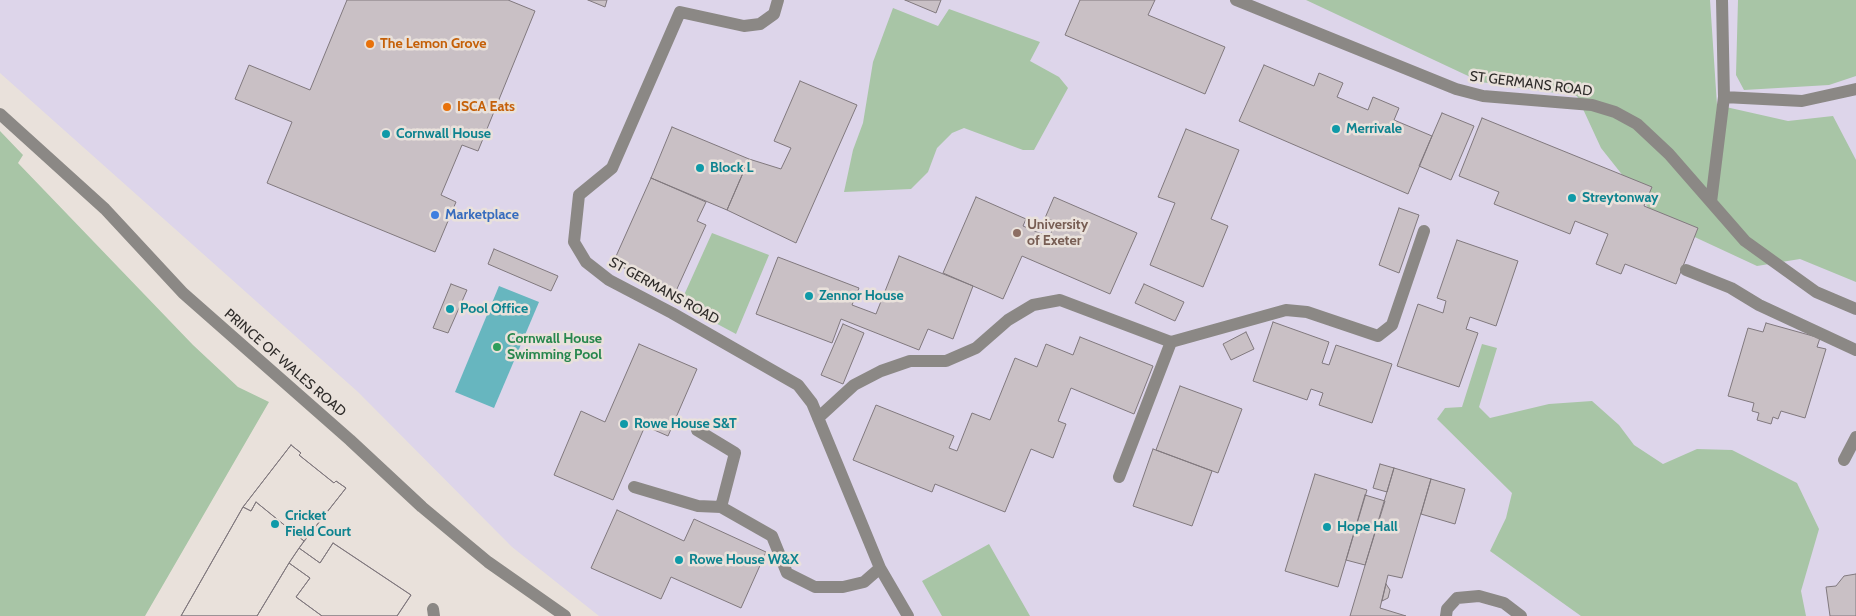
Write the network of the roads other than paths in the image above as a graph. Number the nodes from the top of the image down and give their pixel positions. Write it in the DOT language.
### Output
graph roads {
  1 [pos="778,0"];
  2 [pos="1236,0"];
  3 [pos="1722,0"];
  4 [pos="1856,89"];
  5 [pos="1724,97"];
  6 [pos="0,114"];
  7 [pos="1711,202"];
  8 [pos="1424,231"];
  9 [pos="1686,270"];
  10 [pos="1856,309"];
  11 [pos="1171,342"];
  12 [pos="1856,350"];
  13 [pos="818,418"];
  14 [pos="697,430"];
  15 [pos="1856,437"];
  16 [pos="1844,460"];
  17 [pos="1119,477"];
  18 [pos="634,487"];
  19 [pos="721,507"];
  20 [pos="880,568"];
  21 [pos="565,616"];
  22 [pos="908,616"];
  23 [pos="1446,616"];
  24 [pos="1521,616"];
  1 -- 13 [label="street, ST GERMANS ROAD"];
  2 -- 7 [label="street, ST GERMANS ROAD"];
  3 -- 5 [label="street"];
  4 -- 5 [label="street"];
  5 -- 7 [label="street"];
  6 -- 21 [label="street, PRINCE OF WALES ROAD"];
  7 -- 10 [label="street, ST GERMANS ROAD"];
  8 -- 11 [label="street"];
  9 -- 12 [label="street"];
  11 -- 13 [label="street"];
  11 -- 17 [label="street"];
  13 -- 20 [label="street, ST GERMANS ROAD"];
  14 -- 19 [label="street"];
  15 -- 16 [label="street"];
  18 -- 19 [label="street"];
  19 -- 20 [label="street"];
  20 -- 22 [label="street, ST GERMANS ROAD"];
  23 -- 24 [label="street"];
}
